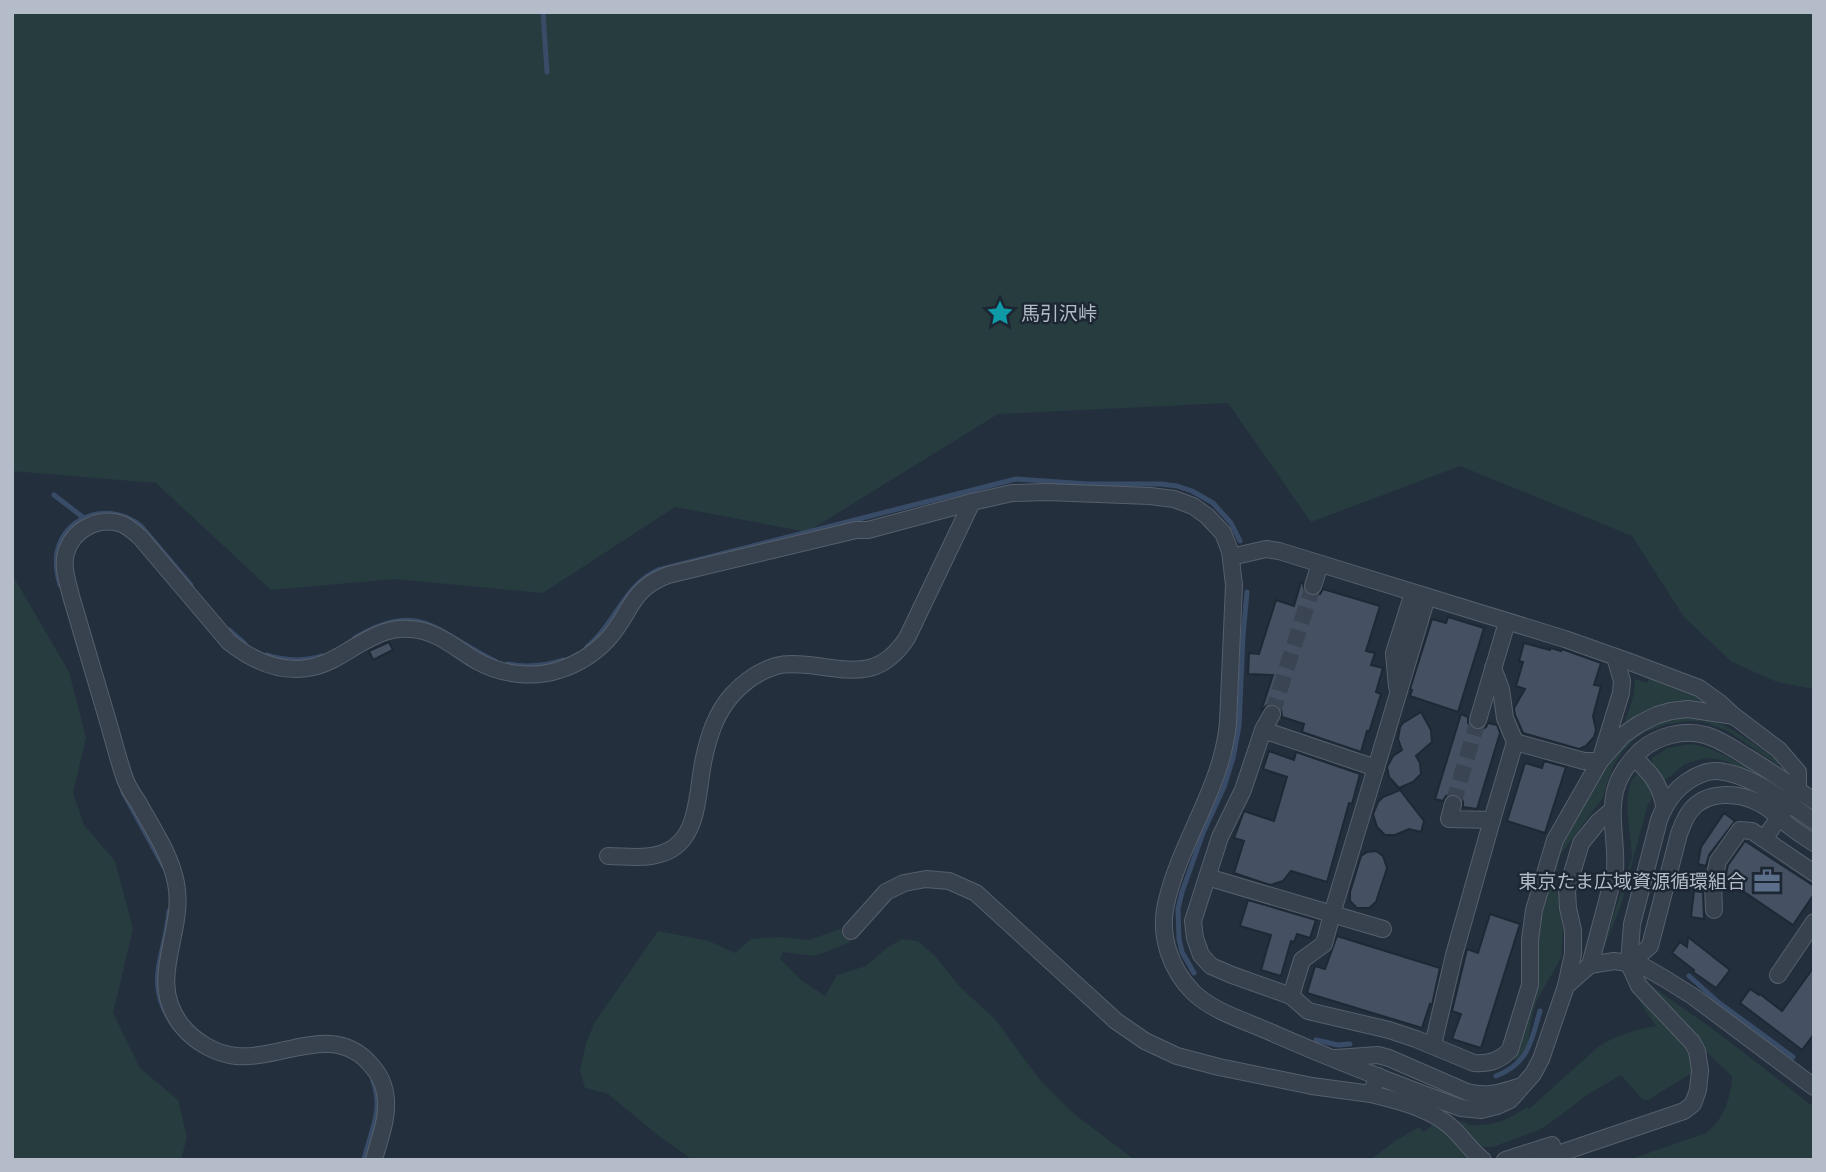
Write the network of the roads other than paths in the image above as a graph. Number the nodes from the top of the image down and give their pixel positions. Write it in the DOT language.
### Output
graph roads {
  1 [pos="972,502"];
  2 [pos="1231,557"];
  3 [pos="1321,564"];
  4 [pos="1314,586"];
  5 [pos="1420,595"];
  6 [pos="1507,622"];
  7 [pos="1615,657"];
  8 [pos="1493,668"];
  9 [pos="1272,714"];
  10 [pos="1734,716"];
  11 [pos="1478,720"];
  12 [pos="1264,730"];
  13 [pos="1515,742"];
  14 [pos="1634,758"];
  15 [pos="1600,761"];
  16 [pos="1376,768"];
  17 [pos="1814,801"];
  18 [pos="1664,806"];
  19 [pos="1790,809"];
  20 [pos="1612,810"];
  21 [pos="1451,812"];
  22 [pos="1492,820"];
  23 [pos="1814,821"];
  24 [pos="1764,839"];
  25 [pos="1814,843"];
  26 [pos="608,856"];
  27 [pos="1814,873"];
  28 [pos="1207,877"];
  29 [pos="1714,910"];
  30 [pos="1332,915"];
  31 [pos="1814,922"];
  32 [pos="1383,929"];
  33 [pos="851,930"];
  34 [pos="1629,964"];
  35 [pos="1590,965"];
  36 [pos="1778,975"];
  37 [pos="1566,986"];
  38 [pos="1291,996"];
  39 [pos="1433,1045"];
  40 [pos="1333,1058"];
  41 [pos="1378,1076"];
  42 [pos="1524,1085"];
  43 [pos="1814,1087"];
  44 [pos="1698,1090"];
  45 [pos="1371,1094"];
  46 [pos="374,1160"];
  47 [pos="1483,1160"];
  48 [pos="1496,1160"];
  49 [pos="1505,1160"];
  50 [pos="1540,1160"];
  1 -- 2 [label="street"];
  1 -- 26 [label="street"];
  1 -- 46 [label="street"];
  2 -- 3 [label="street"];
  2 -- 40 [label="street"];
  3 -- 4 [label="street"];
  3 -- 5 [label="street"];
  5 -- 6 [label="street"];
  5 -- 16 [label="street"];
  6 -- 7 [label="street"];
  6 -- 8 [label="street"];
  7 -- 10 [label="street"];
  7 -- 15 [label="street"];
  8 -- 11 [label="street"];
  8 -- 13 [label="street"];
  9 -- 12 [label="street"];
  10 -- 15 [label="street"];
  10 -- 19 [label="street"];
  12 -- 16 [label="street"];
  12 -- 28 [label="street"];
  13 -- 15 [label="street"];
  13 -- 22 [label="street"];
  14 -- 18 [label="street"];
  14 -- 19 [label="street"];
  14 -- 20 [label="street"];
  15 -- 39 [label="street"];
  16 -- 30 [label="street"];
  17 -- 19 [label="street"];
  18 -- 19 [label="street"];
  18 -- 34 [label="street"];
  19 -- 23 [label="street"];
  19 -- 24 [label="street"];
  19 -- 25 [label="street"];
  19 -- 34 [label="street"];
  20 -- 35 [label="street"];
  20 -- 37 [label="street"];
  21 -- 22 [label="street"];
  22 -- 39 [label="street"];
  24 -- 27 [label="street"];
  24 -- 29 [label="street"];
  28 -- 30 [label="street"];
  28 -- 38 [label="street"];
  30 -- 32 [label="street"];
  30 -- 38 [label="street"];
  31 -- 36 [label="street"];
  33 -- 45 [label="street"];
  34 -- 35 [label="street"];
  34 -- 43 [label="street"];
  34 -- 44 [label="street"];
  35 -- 37 [label="street"];
  37 -- 42 [label="street"];
  38 -- 39 [label="street"];
  40 -- 41 [label="street"];
  40 -- 42 [label="street"];
  41 -- 42 [label="street"];
  41 -- 45 [label="street"];
  44 -- 49 [label="street"];
  44 -- 50 [label="street"];
  45 -- 47 [label="street"];
  47 -- 48 [label="street"];
}
